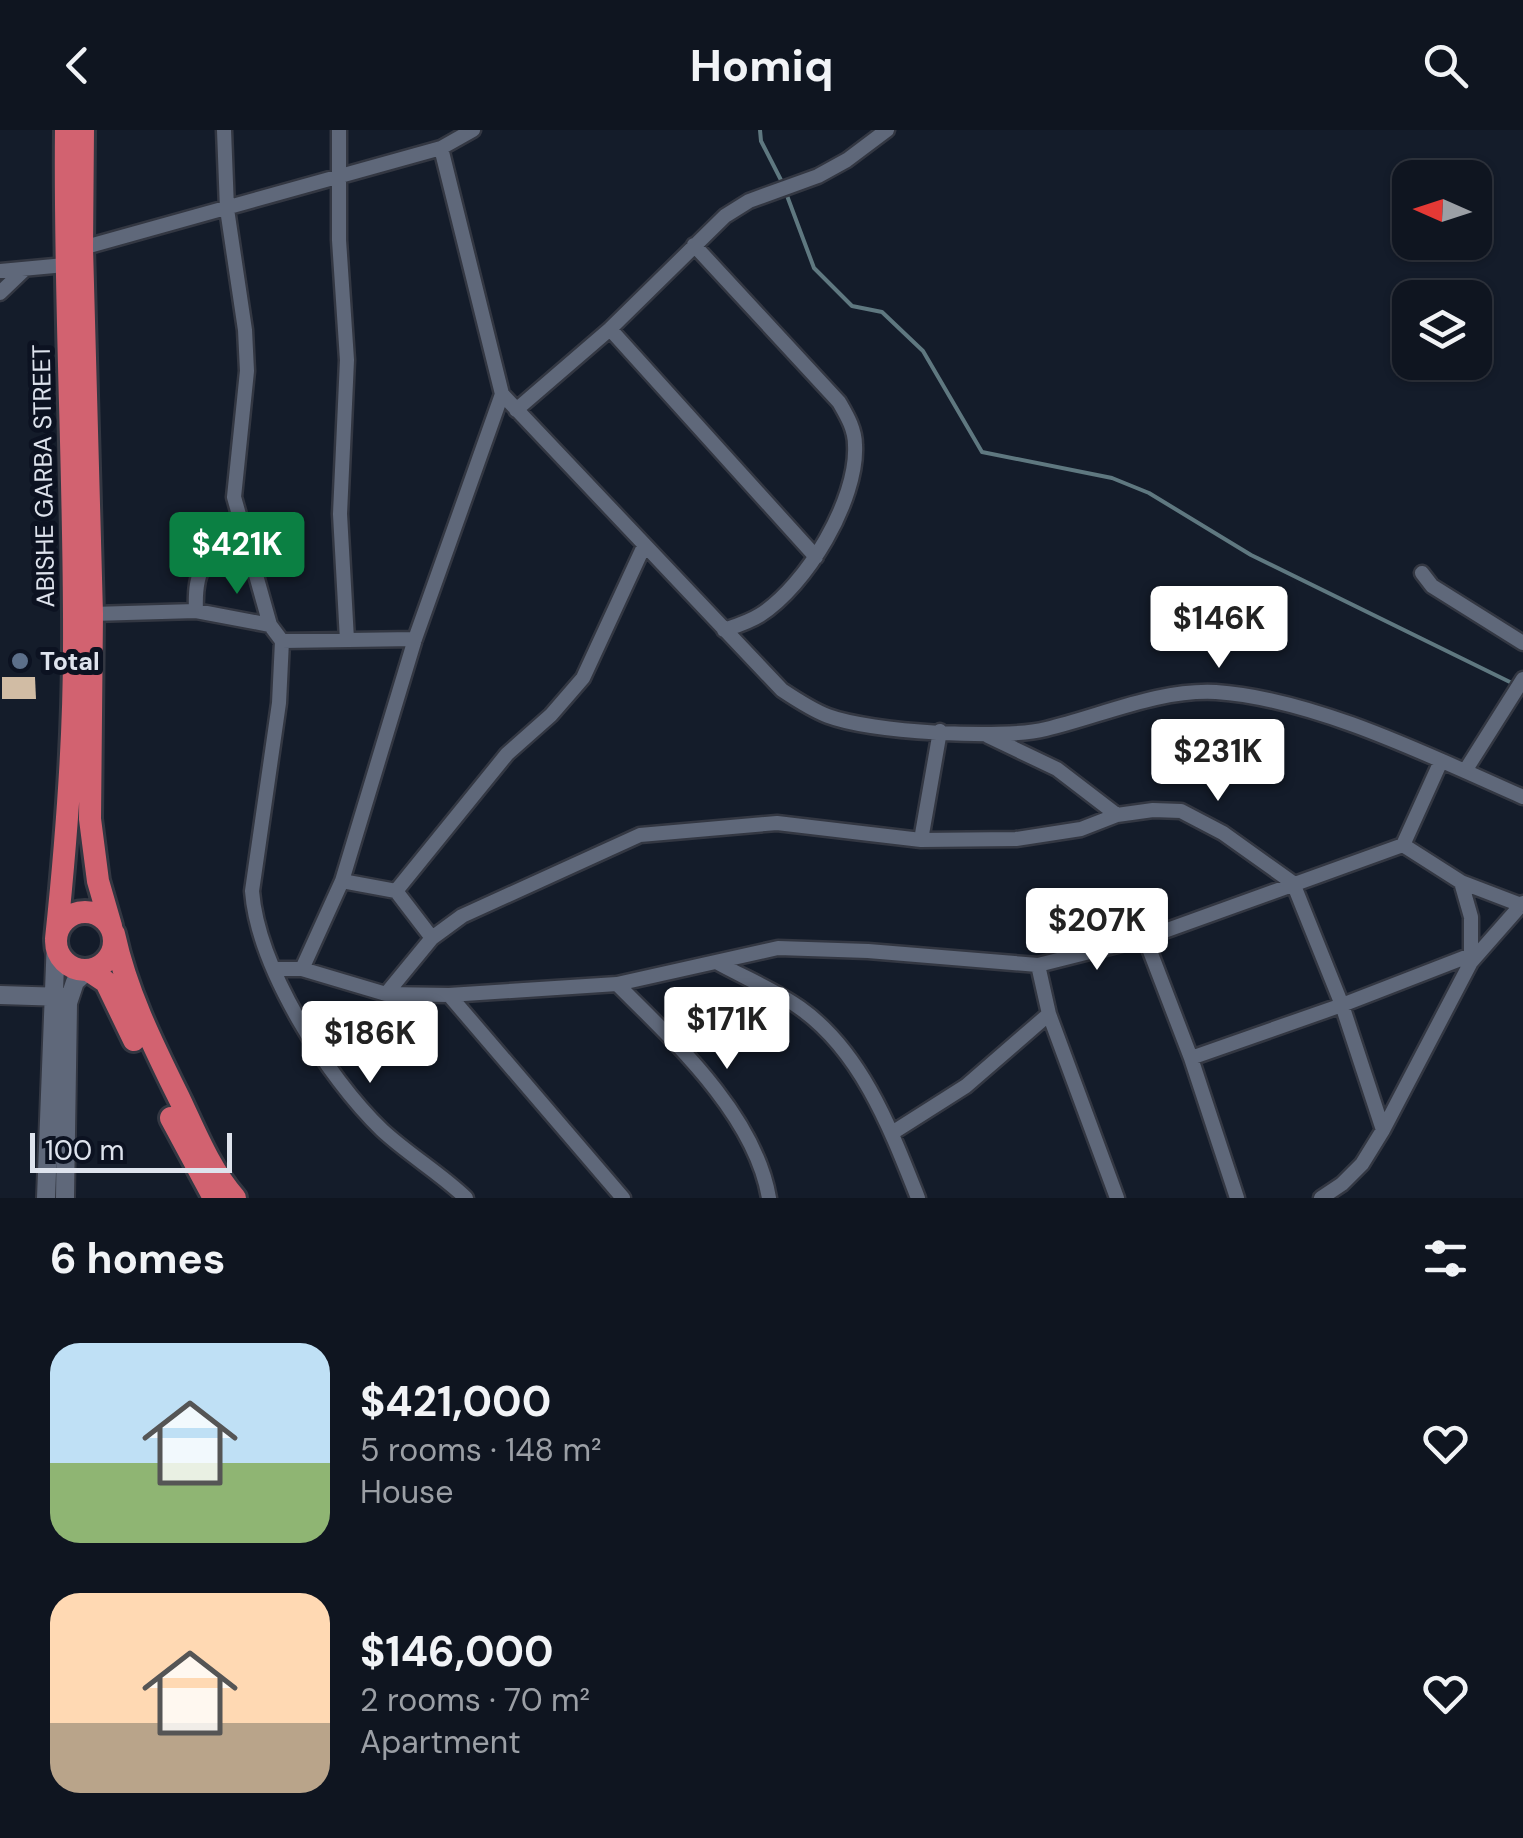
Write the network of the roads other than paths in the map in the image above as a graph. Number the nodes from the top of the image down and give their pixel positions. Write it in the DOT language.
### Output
graph roads {
  1 [pos="66,130"];
  2 [pos="83,130"];
  3 [pos="224,130"];
  4 [pos="339,130"];
  5 [pos="473,130"];
  6 [pos="887,130"];
  7 [pos="441,148"];
  8 [pos="340,176"];
  9 [pos="227,209"];
  10 [pos="694,245"];
  11 [pos="82,248"];
  12 [pos="65,266"];
  13 [pos="24,271"];
  14 [pos="0,272"];
  15 [pos="0,292"];
  16 [pos="610,329"];
  17 [pos="502,394"];
  18 [pos="516,410"];
  19 [pos="243,535"];
  20 [pos="644,546"];
  21 [pos="816,557"];
  22 [pos="1422,574"];
  23 [pos="196,611"];
  24 [pos="92,614"];
  25 [pos="270,625"];
  26 [pos="724,630"];
  27 [pos="415,639"];
  28 [pos="282,640"];
  29 [pos="346,640"];
  30 [pos="1523,643"];
  31 [pos="83,651"];
  32 [pos="1523,679"];
  33 [pos="80,730"];
  34 [pos="940,731"];
  35 [pos="983,734"];
  36 [pos="1441,761"];
  37 [pos="1464,771"];
  38 [pos="1523,797"];
  39 [pos="1118,815"];
  40 [pos="921,840"];
  41 [pos="1403,845"];
  42 [pos="342,881"];
  43 [pos="1293,882"];
  44 [pos="1461,882"];
  45 [pos="396,891"];
  46 [pos="1522,904"];
  47 [pos="112,930"];
  48 [pos="432,938"];
  49 [pos="1145,938"];
  50 [pos="56,939"];
  51 [pos="1471,959"];
  52 [pos="718,963"];
  53 [pos="1038,965"];
  54 [pos="276,969"];
  55 [pos="302,969"];
  56 [pos="88,970"];
  57 [pos="617,984"];
  58 [pos="386,994"];
  59 [pos="0,996"];
  60 [pos="449,996"];
  61 [pos="61,997"];
  62 [pos="1342,1005"];
  63 [pos="1048,1014"];
  64 [pos="1191,1058"];
  65 [pos="1383,1130"];
  66 [pos="892,1133"];
  67 [pos="57,1150"];
  68 [pos="46,1198"];
  69 [pos="65,1198"];
  70 [pos="214,1198"];
  71 [pos="235,1198"];
  72 [pos="466,1198"];
  73 [pos="622,1198"];
  74 [pos="770,1198"];
  75 [pos="918,1198"];
  76 [pos="1117,1198"];
  77 [pos="1237,1198"];
  78 [pos="1321,1198"];
  1 -- 12 [label="highway, ABISHE GARBA STREET"];
  2 -- 11 [label="highway, ABISHE GARBA STREET"];
  3 -- 9 [label="street"];
  4 -- 8 [label="street"];
  5 -- 7 [label="street"];
  6 -- 10 [label="street"];
  7 -- 8 [label="street"];
  7 -- 17 [label="street"];
  8 -- 9 [label="street"];
  8 -- 29 [label="street"];
  9 -- 11 [label="street"];
  9 -- 19 [label="street"];
  10 -- 16 [label="street"];
  10 -- 21 [label="street"];
  11 -- 24 [label="highway, ABISHE GARBA STREET"];
  12 -- 13 [label="street"];
  12 -- 31 [label="highway, ABISHE GARBA STREET"];
  13 -- 14 [label="street"];
  13 -- 15 [label="street"];
  16 -- 18 [label="street"];
  16 -- 21 [label="street"];
  17 -- 18 [label="street"];
  17 -- 27 [label="street"];
  18 -- 20 [label="street"];
  19 -- 23 [label="street"];
  19 -- 25 [label="street"];
  20 -- 26 [label="street"];
  20 -- 45 [label="street"];
  21 -- 26 [label="street"];
  22 -- 30 [label="street"];
  23 -- 24 [label="street"];
  23 -- 25 [label="street"];
  24 -- 31 [label="highway, ABISHE GARBA STREET"];
  25 -- 28 [label="street"];
  26 -- 34 [label="street"];
  27 -- 29 [label="street"];
  27 -- 42 [label="street"];
  28 -- 29 [label="street"];
  28 -- 54 [label="street"];
  31 -- 33 [label="highway, ABISHE GARBA STREET"];
  32 -- 37 [label="street"];
  33 -- 47 [label="highway, ABISHE GARBA STREET"];
  33 -- 50 [label="highway, ABISHE GARBA STREET"];
  34 -- 35 [label="street"];
  34 -- 40 [label="street"];
  35 -- 36 [label="street"];
  35 -- 39 [label="street"];
  36 -- 37 [label="street"];
  36 -- 41 [label="street"];
  37 -- 38 [label="street"];
  39 -- 40 [label="street"];
  39 -- 43 [label="street"];
  40 -- 48 [label="street"];
  41 -- 43 [label="street"];
  41 -- 44 [label="street"];
  42 -- 45 [label="street"];
  42 -- 55 [label="street"];
  43 -- 49 [label="street"];
  43 -- 62 [label="street"];
  44 -- 46 [label="street"];
  44 -- 51 [label="street"];
  45 -- 48 [label="street"];
  46 -- 51 [label="street"];
  47 -- 50 [label="highway"];
  47 -- 56 [label="highway"];
  47 -- 71 [label="highway, ABISHE GARBA STREET"];
  48 -- 58 [label="street"];
  49 -- 53 [label="street"];
  49 -- 64 [label="street"];
  50 -- 56 [label="highway"];
  50 -- 61 [label="street"];
  51 -- 62 [label="street"];
  51 -- 65 [label="street"];
  52 -- 53 [label="street"];
  52 -- 57 [label="street"];
  52 -- 66 [label="street"];
  53 -- 63 [label="street"];
  54 -- 55 [label="street"];
  54 -- 72 [label="street"];
  55 -- 58 [label="street"];
  56 -- 61 [label="street"];
  56 -- 70 [label="highway"];
  57 -- 60 [label="street"];
  57 -- 74 [label="street"];
  58 -- 60 [label="street"];
  59 -- 61 [label="street"];
  60 -- 73 [label="street"];
  61 -- 67 [label="street"];
  62 -- 64 [label="street"];
  62 -- 65 [label="street"];
  63 -- 66 [label="street"];
  63 -- 76 [label="street"];
  64 -- 77 [label="street"];
  65 -- 78 [label="street"];
  66 -- 75 [label="street"];
  67 -- 68 [label="street"];
  67 -- 69 [label="street"];
}
